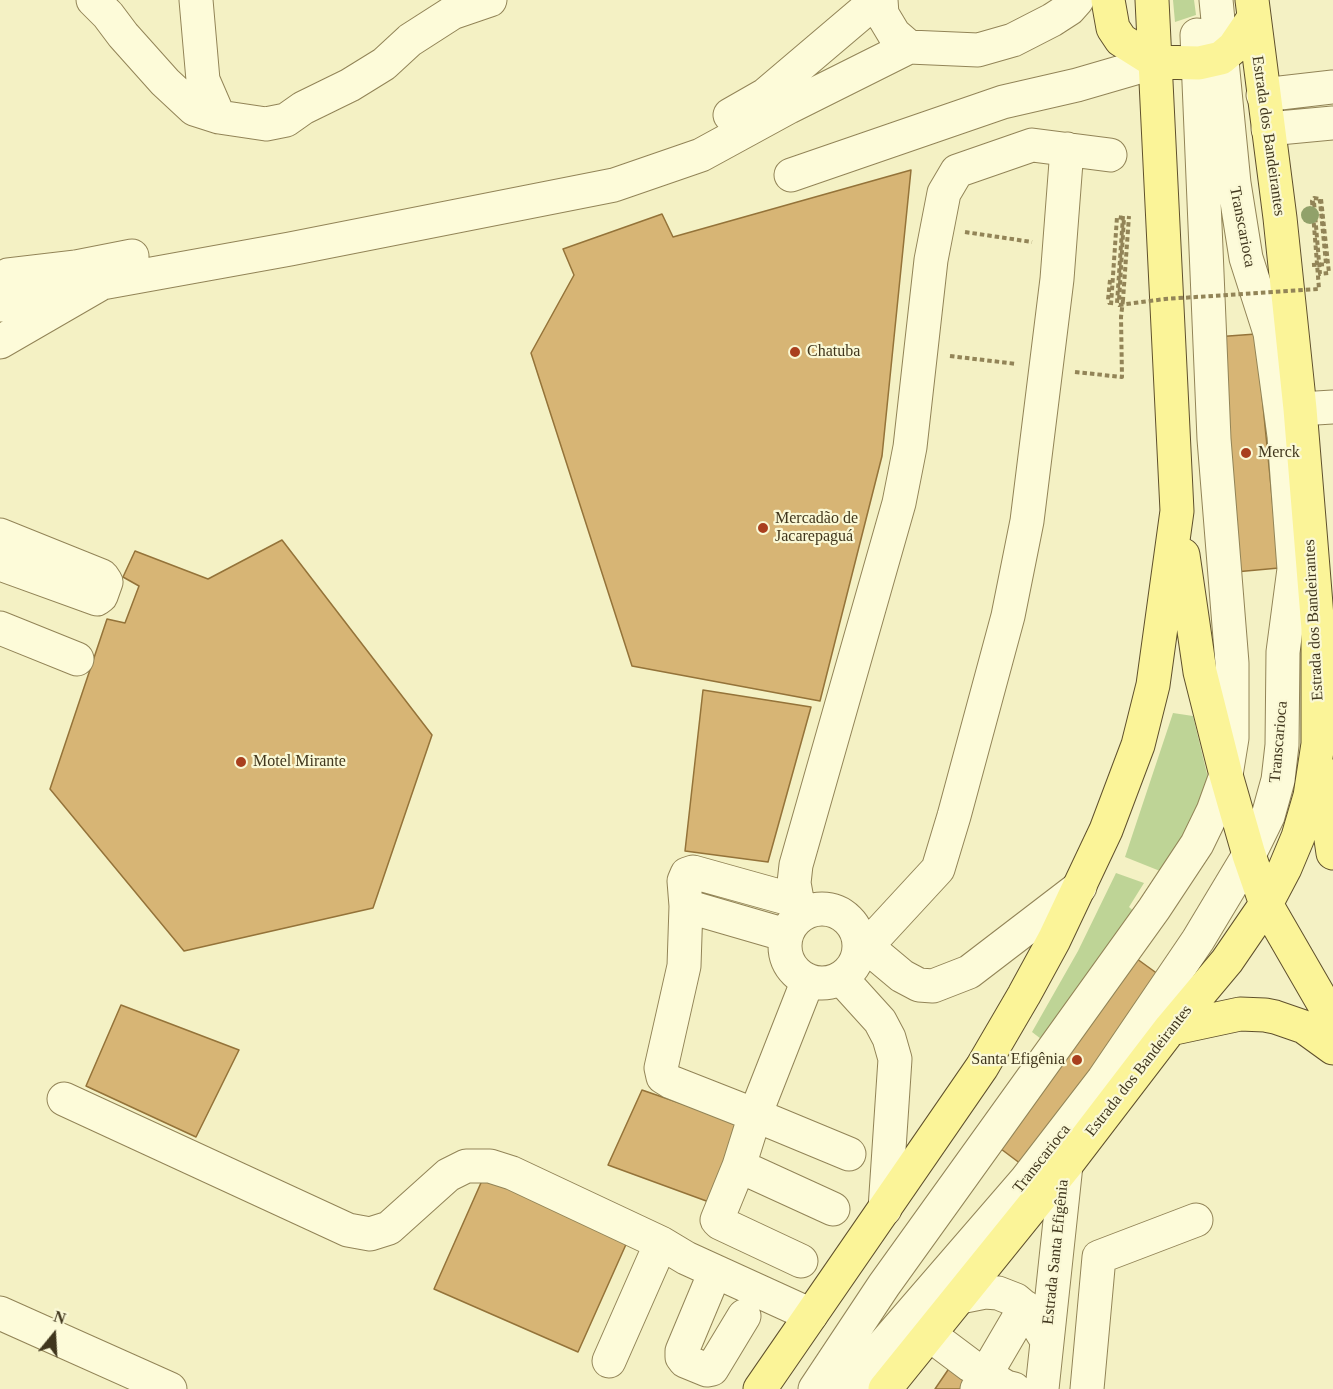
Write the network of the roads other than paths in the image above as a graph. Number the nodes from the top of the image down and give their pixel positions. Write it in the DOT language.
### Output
graph roads {
  1 [pos="93,0"];
  2 [pos="196,0"];
  3 [pos="490,0"];
  4 [pos="879,0"];
  5 [pos="1077,0"];
  6 [pos="1108,0"];
  7 [pos="1152,0"];
  8 [pos="1194,0"];
  9 [pos="1216,0"];
  10 [pos="1252,9"];
  11 [pos="909,47"];
  12 [pos="1210,60"];
  13 [pos="1156,62"];
  14 [pos="1333,87"];
  15 [pos="1263,95"];
  16 [pos="219,117"];
  17 [pos="1333,123"];
  18 [pos="1268,129"];
  19 [pos="1067,149"];
  20 [pos="1110,155"];
  21 [pos="791,175"];
  22 [pos="138,255"];
  23 [pos="0,257"];
  24 [pos="0,279"];
  25 [pos="102,283"];
  26 [pos="0,305"];
  27 [pos="0,342"];
  28 [pos="1333,407"];
  29 [pos="1300,409"];
  30 [pos="1177,511"];
  31 [pos="0,535"];
  32 [pos="0,564"];
  33 [pos="0,628"];
  34 [pos="1326,637"];
  35 [pos="78,659"];
  36 [pos="1318,744"];
  37 [pos="1226,775"];
  38 [pos="1333,853"];
  39 [pos="1249,855"];
  40 [pos="1080,887"];
  41 [pos="1266,904"];
  42 [pos="794,918"];
  43 [pos="868,937"];
  44 [pos="825,980"];
  45 [pos="1333,1020"];
  46 [pos="1170,1029"];
  47 [pos="1333,1048"];
  48 [pos="64,1099"];
  49 [pos="755,1115"];
  50 [pos="849,1154"];
  51 [pos="1066,1165"];
  52 [pos="739,1166"];
  53 [pos="833,1209"];
  54 [pos="885,1209"];
  55 [pos="1196,1220"];
  56 [pos="661,1244"];
  57 [pos="801,1261"];
  58 [pos="715,1272"];
  59 [pos="960,1297"];
  60 [pos="1024,1307"];
  61 [pos="0,1313"];
  62 [pos="811,1315"];
  63 [pos="744,1316"];
  64 [pos="930,1335"];
  65 [pos="1046,1339"];
  66 [pos="609,1361"];
  67 [pos="993,1384"];
  68 [pos="170,1389"];
  69 [pos="760,1389"];
  70 [pos="815,1389"];
  71 [pos="849,1389"];
  72 [pos="885,1389"];
  73 [pos="1042,1389"];
  74 [pos="1087,1389"];
  1 -- 16 [label="street"];
  2 -- 16 [label="street"];
  3 -- 16 [label="street"];
  4 -- 11 [label="street"];
  4 -- 22 [label="street"];
  5 -- 11 [label="street"];
  6 -- 13 [label="main road"];
  7 -- 13 [label="main road"];
  8 -- 12 [label="street, Transcarioca"];
  9 -- 12 [label="street, Transcarioca"];
  10 -- 12 [label="main road"];
  10 -- 15 [label="main road, Estrada dos Bandeirantes"];
  11 -- 25 [label="street"];
  12 -- 13 [label="main road"];
  12 -- 37 [label="street, Transcarioca"];
  12 -- 39 [label="street, Transcarioca"];
  13 -- 21 [label="street"];
  13 -- 30 [label="main road"];
  14 -- 15 [label="street"];
  15 -- 18 [label="main road, Estrada dos Bandeirantes"];
  17 -- 18 [label="street"];
  18 -- 29 [label="main road, Estrada dos Bandeirantes"];
  19 -- 20 [label="street"];
  19 -- 42 [label="street"];
  19 -- 43 [label="street"];
  22 -- 23 [label="street"];
  22 -- 24 [label="street"];
  25 -- 26 [label="street"];
  25 -- 27 [label="street"];
  28 -- 29 [label="street"];
  29 -- 34 [label="main road, Estrada dos Bandeirantes"];
  30 -- 37 [label="main road"];
  30 -- 40 [label="main road"];
  31 -- 32 [label="street"];
  33 -- 35 [label="street"];
  34 -- 36 [label="main road, Estrada dos Bandeirantes"];
  36 -- 38 [label="main road"];
  36 -- 41 [label="main road, Estrada dos Bandeirantes"];
  37 -- 39 [label="main road"];
  37 -- 70 [label="street, Transcarioca"];
  39 -- 41 [label="main road"];
  39 -- 71 [label="street, Transcarioca"];
  40 -- 43 [label="street"];
  40 -- 54 [label="main road"];
  41 -- 45 [label="main road"];
  41 -- 46 [label="main road, Estrada dos Bandeirantes"];
  42 -- 43 [label="street"];
  42 -- 44 [label="street"];
  42 -- 49 [label="street"];
  43 -- 44 [label="street"];
  44 -- 49 [label="street"];
  44 -- 54 [label="street"];
  46 -- 47 [label="main road"];
  46 -- 51 [label="main road, Estrada dos Bandeirantes"];
  48 -- 56 [label="street"];
  49 -- 50 [label="street"];
  49 -- 52 [label="street"];
  51 -- 59 [label="main road, Estrada dos Bandeirantes"];
  51 -- 65 [label="street, Estrada Santa Efigênia"];
  52 -- 53 [label="street"];
  52 -- 57 [label="street"];
  54 -- 62 [label="main road"];
  55 -- 74 [label="street"];
  56 -- 58 [label="street"];
  56 -- 66 [label="street"];
  58 -- 62 [label="street"];
  58 -- 63 [label="street"];
  59 -- 60 [label="street, Estrada Santa Efigênia"];
  59 -- 64 [label="main road, Estrada dos Bandeirantes"];
  60 -- 65 [label="street, Estrada Santa Efigênia"];
  60 -- 67 [label="street"];
  61 -- 68 [label="street"];
  62 -- 69 [label="main road"];
  64 -- 67 [label="street"];
  64 -- 72 [label="main road, Estrada dos Bandeirantes"];
  65 -- 73 [label="street, Estrada Santa Efigênia"];
}
